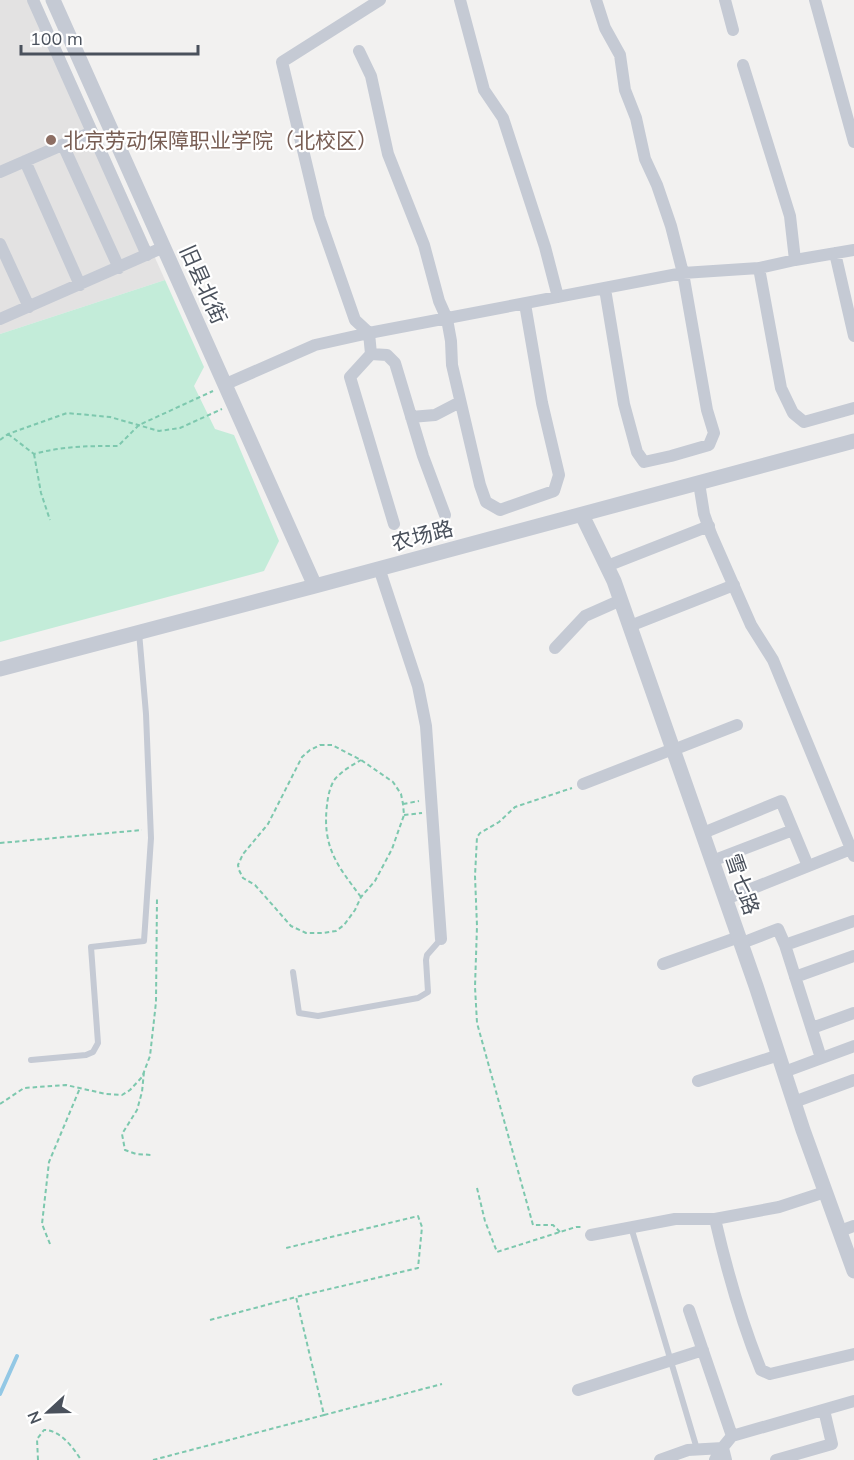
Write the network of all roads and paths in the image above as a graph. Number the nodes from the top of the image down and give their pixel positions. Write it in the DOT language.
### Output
graph roads {
  1 [pos="33,0"];
  2 [pos="53,0"];
  3 [pos="380,0"];
  4 [pos="460,0"];
  5 [pos="596,0"];
  6 [pos="725,0"];
  7 [pos="815,0"];
  8 [pos="733,30"];
  9 [pos="359,51"];
  10 [pos="743,65"];
  11 [pos="92,132"];
  12 [pos="854,142"];
  13 [pos="63,145"];
  14 [pos="25,161"];
  15 [pos="0,172"];
  16 [pos="0,244"];
  17 [pos="164,247"];
  18 [pos="854,250"];
  19 [pos="835,253"];
  20 [pos="147,255"];
  21 [pos="795,260"];
  22 [pos="119,268"];
  23 [pos="759,268"];
  24 [pos="683,273"];
  25 [pos="80,285"];
  26 [pos="605,289"];
  27 [pos="558,297"];
  28 [pos="525,304"];
  29 [pos="29,307"];
  30 [pos="0,319"];
  31 [pos="447,319"];
  32 [pos="369,333"];
  33 [pos="854,336"];
  34 [pos="371,354"];
  35 [pos="226,384"];
  36 [pos="460,402"];
  37 [pos="234,403"];
  38 [pos="854,408"];
  39 [pos="411,417"];
  40 [pos="139,425"];
  41 [pos="8,434"];
  42 [pos="0,440"];
  43 [pos="854,441"];
  44 [pos="34,454"];
  45 [pos="699,483"];
  46 [pos="445,514"];
  47 [pos="582,514"];
  48 [pos="51,520"];
  49 [pos="394,524"];
  50 [pos="709,526"];
  51 [pos="607,566"];
  52 [pos="379,568"];
  53 [pos="734,585"];
  54 [pos="315,586"];
  55 [pos="621,600"];
  56 [pos="630,626"];
  57 [pos="139,632"];
  58 [pos="555,648"];
  59 [pos="0,669"];
  60 [pos="737,725"];
  61 [pos="673,749"];
  62 [pos="361,760"];
  63 [pos="583,784"];
  64 [pos="403,804"];
  65 [pos="431,805"];
  66 [pos="404,815"];
  67 [pos="150,829"];
  68 [pos="793,830"];
  69 [pos="703,833"];
  70 [pos="0,843"];
  71 [pos="852,853"];
  72 [pos="712,861"];
  73 [pos="808,866"];
  74 [pos="157,892"];
  75 [pos="361,897"];
  76 [pos="726,899"];
  77 [pos="854,921"];
  78 [pos="441,939"];
  79 [pos="740,940"];
  80 [pos="785,945"];
  81 [pos="854,956"];
  82 [pos="663,964"];
  83 [pos="293,972"];
  84 [pos="795,977"];
  85 [pos="854,1013"];
  86 [pos="812,1028"];
  87 [pos="854,1046"];
  88 [pos="779,1055"];
  89 [pos="821,1058"];
  90 [pos="31,1060"];
  91 [pos="145,1069"];
  92 [pos="784,1072"];
  93 [pos="854,1080"];
  94 [pos="698,1081"];
  95 [pos="80,1088"];
  96 [pos="794,1102"];
  97 [pos="0,1104"];
  98 [pos="152,1155"];
  99 [pos="477,1188"];
  100 [pos="825,1192"];
  101 [pos="715,1219"];
  102 [pos="631,1227"];
  103 [pos="847,1229"];
  104 [pos="560,1232"];
  105 [pos="591,1235"];
  106 [pos="50,1244"];
  107 [pos="286,1248"];
  108 [pos="854,1271"];
  109 [pos="296,1298"];
  110 [pos="689,1310"];
  111 [pos="210,1320"];
  112 [pos="703,1350"];
  113 [pos="854,1354"];
  114 [pos="670,1360"];
  115 [pos="442,1384"];
  116 [pos="578,1390"];
  117 [pos="854,1401"];
  118 [pos="824,1410"];
  119 [pos="324,1414"];
  120 [pos="732,1436"];
  121 [pos="697,1449"];
  122 [pos="724,1454"];
  123 [pos="38,1460"];
  124 [pos="81,1460"];
  125 [pos="153,1460"];
  126 [pos="660,1460"];
  127 [pos="715,1460"];
  128 [pos="776,1460"];
  1 -- 11 [label="street"];
  2 -- 17 [label="street, 旧县北街"];
  3 -- 32 [label="street"];
  4 -- 27 [label="street"];
  5 -- 24 [label="street"];
  6 -- 8 [label="street"];
  7 -- 12 [label="street"];
  9 -- 31 [label="street"];
  10 -- 21 [label="street"];
  11 -- 13 [label="street"];
  11 -- 20 [label="street"];
  13 -- 14 [label="street"];
  13 -- 22 [label="street"];
  14 -- 15 [label="street"];
  14 -- 25 [label="street"];
  16 -- 29 [label="street"];
  17 -- 20 [label="street"];
  17 -- 35 [label="street, 旧县北街"];
  18 -- 19 [label="street"];
  19 -- 21 [label="street"];
  19 -- 33 [label="street"];
  20 -- 22 [label="street"];
  21 -- 23 [label="street"];
  22 -- 25 [label="street"];
  23 -- 24 [label="street"];
  23 -- 38 [label="street"];
  24 -- 26 [label="street"];
  24 -- 26 [label="street"];
  25 -- 29 [label="street"];
  26 -- 27 [label="street"];
  27 -- 28 [label="street"];
  28 -- 31 [label="street"];
  28 -- 36 [label="street"];
  29 -- 30 [label="street"];
  31 -- 32 [label="street"];
  31 -- 36 [label="street"];
  32 -- 34 [label="street"];
  32 -- 35 [label="street"];
  34 -- 39 [label="street"];
  34 -- 49 [label="street"];
  35 -- 37 [label="street, 旧县北街"];
  35 -- 40 [label="path"];
  36 -- 39 [label="street"];
  37 -- 40 [label="path"];
  37 -- 54 [label="street, 旧县北街"];
  39 -- 46 [label="street"];
  40 -- 41 [label="path"];
  40 -- 44 [label="path"];
  41 -- 42 [label="path"];
  41 -- 44 [label="path"];
  43 -- 45 [label="street, 农场路"];
  44 -- 48 [label="path"];
  45 -- 47 [label="street, 农场路"];
  45 -- 50 [label="street"];
  47 -- 51 [label="street, 雪七路"];
  47 -- 52 [label="street, 农场路"];
  50 -- 51 [label="street"];
  50 -- 53 [label="street"];
  51 -- 55 [label="street, 雪七路"];
  52 -- 54 [label="street, 农场路"];
  52 -- 65 [label="street"];
  53 -- 56 [label="street"];
  53 -- 71 [label="street"];
  54 -- 57 [label="street, 农场路"];
  55 -- 56 [label="street, 雪七路"];
  55 -- 58 [label="street"];
  56 -- 61 [label="street, 雪七路"];
  57 -- 59 [label="street, 农场路"];
  57 -- 67 [label="lane"];
  60 -- 61 [label="street"];
  61 -- 63 [label="street"];
  61 -- 69 [label="street, 雪七路"];
  62 -- 64 [label="path"];
  62 -- 75 [label="path"];
  62 -- 75 [label="path"];
  63 -- 104 [label="path"];
  64 -- 65 [label="path"];
  64 -- 66 [label="path"];
  65 -- 66 [label="path"];
  65 -- 78 [label="street"];
  66 -- 75 [label="path"];
  67 -- 70 [label="path"];
  67 -- 90 [label="lane"];
  68 -- 69 [label="street"];
  68 -- 72 [label="street"];
  68 -- 73 [label="street"];
  69 -- 72 [label="street, 雪七路"];
  71 -- 73 [label="street"];
  72 -- 76 [label="street, 雪七路"];
  73 -- 76 [label="street"];
  74 -- 91 [label="path"];
  76 -- 79 [label="street, 雪七路"];
  77 -- 80 [label="street"];
  78 -- 83 [label="lane"];
  79 -- 80 [label="street"];
  79 -- 82 [label="street"];
  79 -- 88 [label="street, 雪七路"];
  80 -- 84 [label="street"];
  81 -- 84 [label="street"];
  84 -- 86 [label="street"];
  85 -- 86 [label="street"];
  86 -- 89 [label="street"];
  87 -- 89 [label="street"];
  88 -- 92 [label="street, 雪七路"];
  88 -- 94 [label="street"];
  89 -- 92 [label="street"];
  91 -- 95 [label="path"];
  91 -- 98 [label="path"];
  92 -- 96 [label="street, 雪七路"];
  93 -- 96 [label="street"];
  95 -- 97 [label="path"];
  95 -- 106 [label="path"];
  96 -- 100 [label="street, 雪七路"];
  99 -- 104 [label="path"];
  100 -- 101 [label="street"];
  100 -- 103 [label="street, 雪七路"];
  101 -- 102 [label="street"];
  101 -- 113 [label="street"];
  102 -- 105 [label="street"];
  102 -- 114 [label="lane"];
  103 -- 108 [label="street, 雪七路"];
  104 -- 105 [label="path"];
  107 -- 109 [label="path"];
  109 -- 111 [label="path"];
  109 -- 119 [label="path"];
  110 -- 112 [label="street"];
  112 -- 114 [label="street"];
  112 -- 120 [label="street"];
  114 -- 116 [label="street"];
  114 -- 121 [label="lane"];
  115 -- 119 [label="path"];
  117 -- 118 [label="street"];
  118 -- 120 [label="street"];
  118 -- 128 [label="street"];
  119 -- 125 [label="path"];
  120 -- 122 [label="street"];
  121 -- 122 [label="street"];
  121 -- 126 [label="street"];
  122 -- 127 [label="street"];
  123 -- 124 [label="path"];
}
